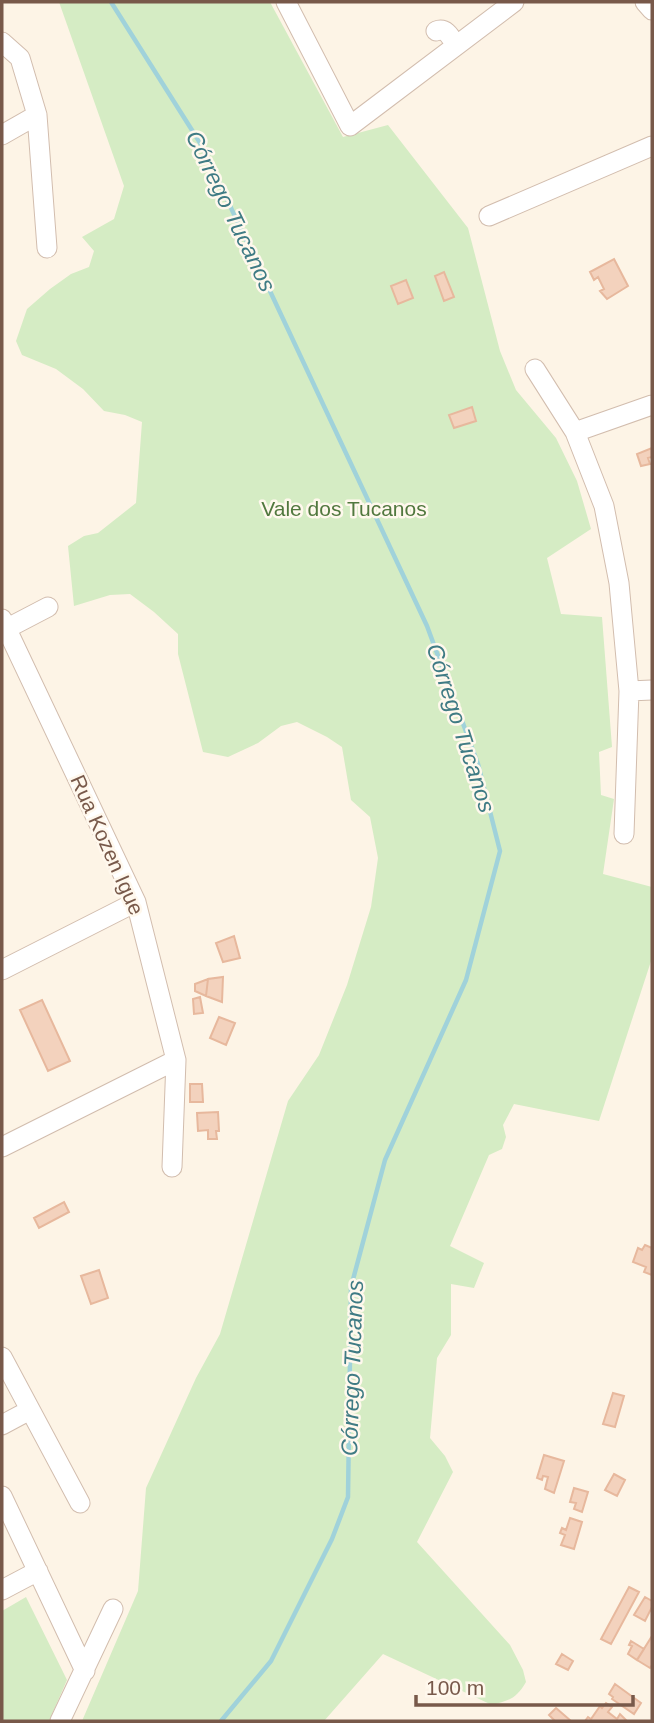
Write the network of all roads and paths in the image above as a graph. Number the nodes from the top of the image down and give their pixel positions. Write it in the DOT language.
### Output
graph roads {
  1 [pos="286,2"];
  2 [pos="514,2"];
  3 [pos="645,2"];
  4 [pos="652,10"];
  5 [pos="436,31"];
  6 [pos="2,42"];
  7 [pos="456,46"];
  8 [pos="37,115"];
  9 [pos="2,135"];
  10 [pos="652,146"];
  11 [pos="489,216"];
  12 [pos="47,248"];
  13 [pos="535,369"];
  14 [pos="652,405"];
  15 [pos="575,432"];
  16 [pos="48,607"];
  17 [pos="3,626"];
  18 [pos="652,690"];
  19 [pos="629,691"];
  20 [pos="624,834"];
  21 [pos="136,902"];
  22 [pos="2,970"];
  23 [pos="176,1060"];
  24 [pos="2,1147"];
  25 [pos="172,1167"];
  26 [pos="2,1357"];
  27 [pos="30,1410"];
  28 [pos="2,1425"];
  29 [pos="2,1496"];
  30 [pos="80,1503"];
  31 [pos="38,1572"];
  32 [pos="2,1590"];
  33 [pos="113,1609"];
  34 [pos="85,1671"];
  35 [pos="60,1721"];
  1 -- 7 [label="street"];
  2 -- 7 [label="street"];
  3 -- 4 [label="street"];
  5 -- 7 [label="street"];
  6 -- 8 [label="street"];
  8 -- 9 [label="street"];
  8 -- 12 [label="street"];
  10 -- 11 [label="street"];
  13 -- 15 [label="street"];
  14 -- 15 [label="street"];
  15 -- 19 [label="street"];
  16 -- 17 [label="street"];
  17 -- 21 [label="street, Rua Kozen Igue"];
  18 -- 19 [label="street"];
  19 -- 20 [label="street"];
  21 -- 22 [label="street"];
  21 -- 23 [label="street, Rua Kozen Igue"];
  23 -- 24 [label="street"];
  23 -- 25 [label="street, Rua Kozen Igue"];
  26 -- 27 [label="street"];
  27 -- 28 [label="street"];
  27 -- 30 [label="street"];
  29 -- 31 [label="street"];
  31 -- 32 [label="street"];
  31 -- 34 [label="street"];
  33 -- 34 [label="street"];
  34 -- 35 [label="street"];
}
